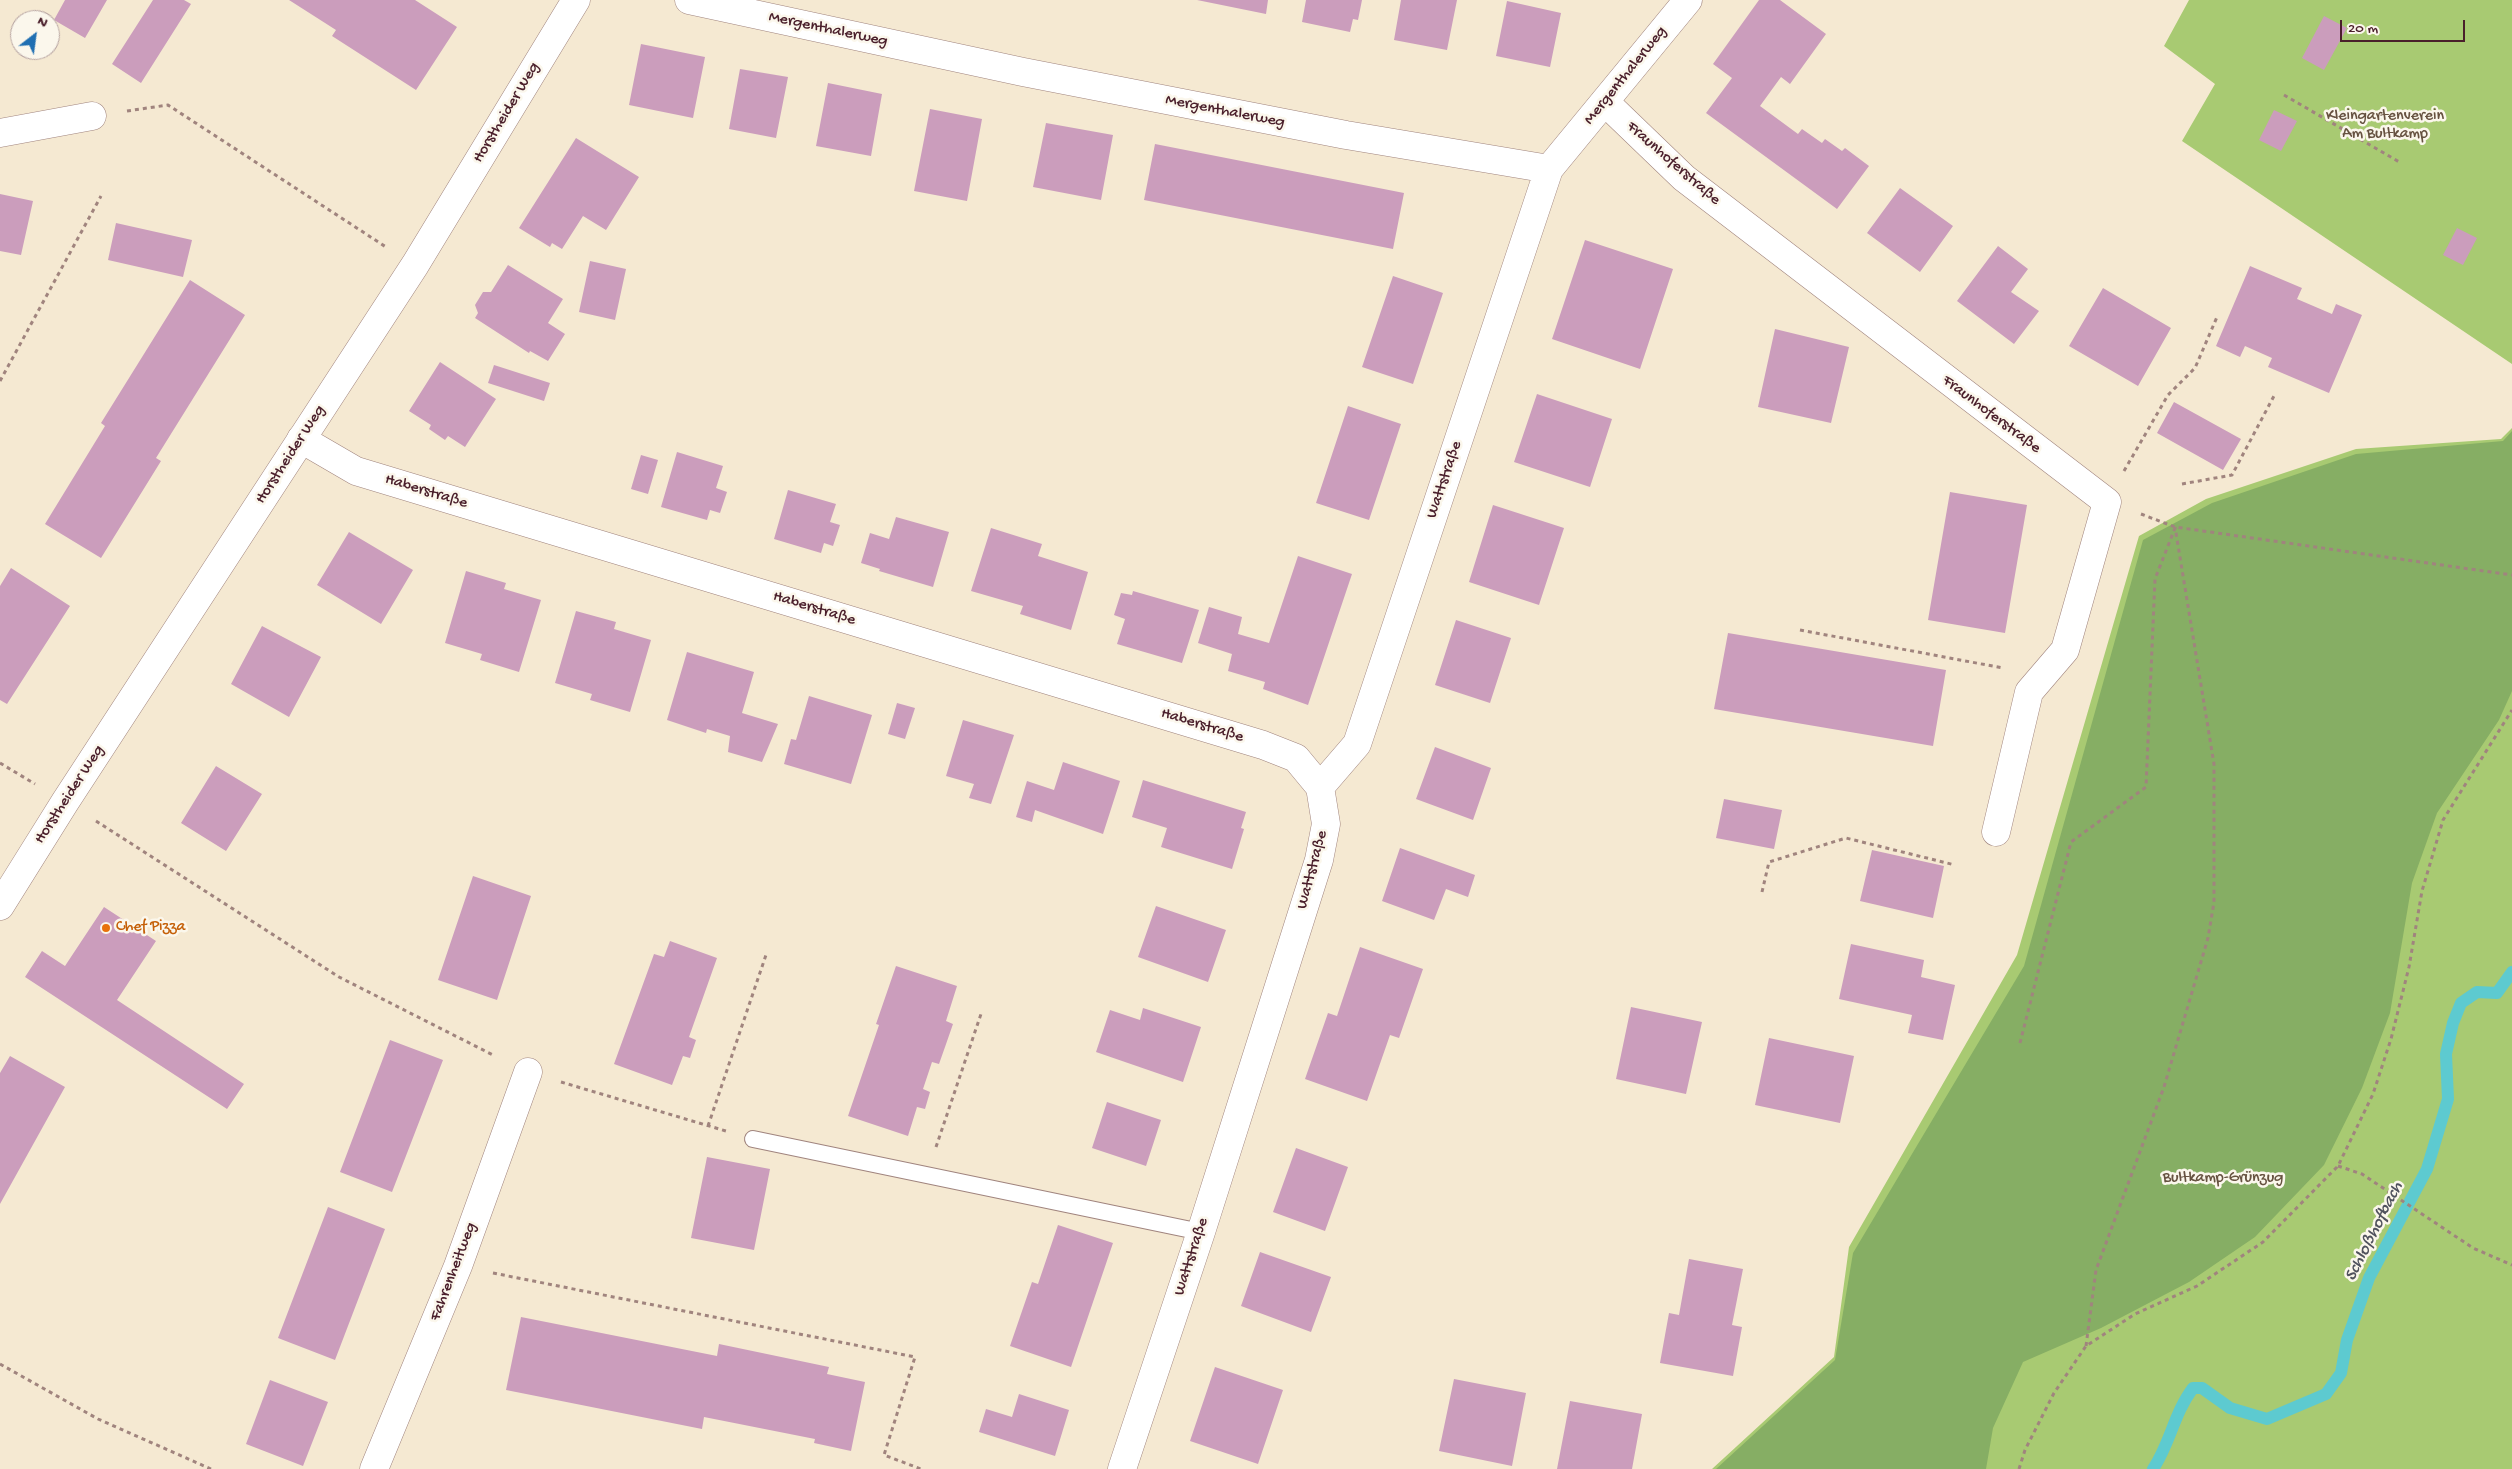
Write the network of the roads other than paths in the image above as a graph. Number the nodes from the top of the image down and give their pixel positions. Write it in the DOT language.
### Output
graph roads {
  1 [pos="576,0"];
  2 [pos="689,0"];
  3 [pos="1688,0"];
  4 [pos="1605,102"];
  5 [pos="92,116"];
  6 [pos="0,133"];
  7 [pos="1549,169"];
  8 [pos="301,439"];
  9 [pos="1320,787"];
  10 [pos="1996,832"];
  11 [pos="0,906"];
  12 [pos="528,1072"];
  13 [pos="753,1138"];
  14 [pos="1201,1232"];
  15 [pos="374,1469"];
  16 [pos="1122,1469"];
  1 -- 8 [label="street, Horstheider Weg"];
  2 -- 7 [label="street, Mergenthalerweg"];
  3 -- 4 [label="street, Mergenthalerweg"];
  4 -- 7 [label="street, Mergenthalerweg"];
  4 -- 10 [label="street, Fraunhoferstraße"];
  5 -- 6 [label="street"];
  7 -- 9 [label="street, Wattstraße"];
  8 -- 9 [label="street, Haberstraße"];
  8 -- 11 [label="street, Horstheider Weg"];
  9 -- 14 [label="street, Wattstraße"];
  12 -- 15 [label="street, Fahrenheitweg"];
  13 -- 14 [label="lane"];
  14 -- 16 [label="street, Wattstraße"];
}
